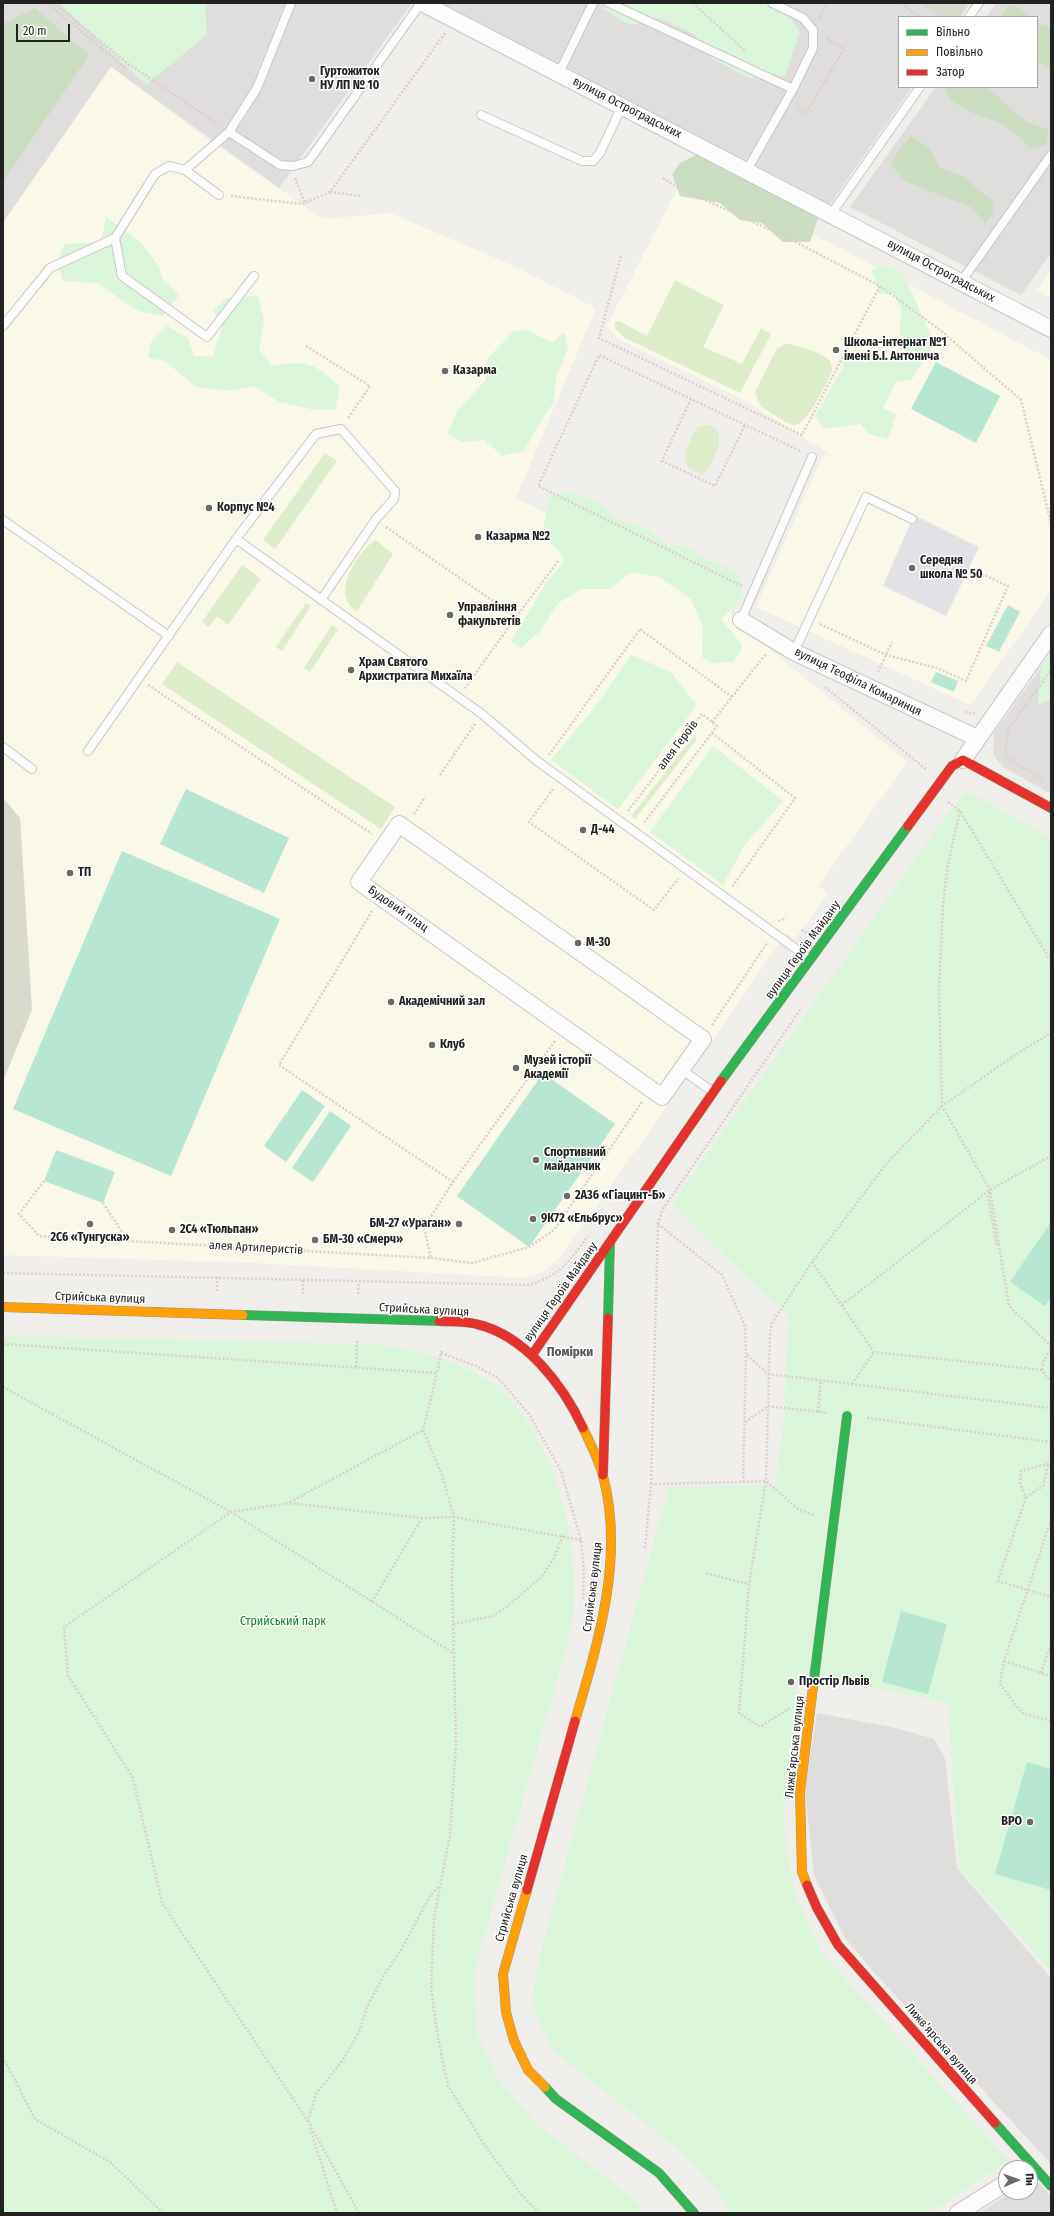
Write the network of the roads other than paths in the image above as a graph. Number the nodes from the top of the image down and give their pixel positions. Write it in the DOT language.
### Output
graph roads {
  1 [pos="291,3"];
  2 [pos="422,3"];
  3 [pos="593,3"];
  4 [pos="609,3"];
  5 [pos="772,3"];
  6 [pos="979,3"];
  7 [pos="970,16"];
  8 [pos="559,73"];
  9 [pos="919,88"];
  10 [pos="793,89"];
  11 [pos="622,106"];
  12 [pos="481,115"];
  13 [pos="229,132"];
  14 [pos="1051,155"];
  15 [pos="185,170"];
  16 [pos="747,170"];
  17 [pos="218,195"];
  18 [pos="834,210"];
  19 [pos="114,238"];
  20 [pos="254,276"];
  21 [pos="961,282"];
  22 [pos="3,326"];
  23 [pos="1051,329"];
  24 [pos="812,457"];
  25 [pos="3,520"];
  26 [pos="912,520"];
  27 [pos="236,539"];
  28 [pos="321,600"];
  29 [pos="741,620"];
  30 [pos="1051,634"];
  31 [pos="169,636"];
  32 [pos="794,652"];
  33 [pos="977,738"];
  34 [pos="3,747"];
  35 [pos="88,752"];
  36 [pos="963,760"];
  37 [pos="32,769"];
  38 [pos="1051,808"];
  39 [pos="810,960"];
  40 [pos="681,1070"];
  41 [pos="713,1093"];
  42 [pos="610,1243"];
  43 [pos="3,1306"];
  44 [pos="532,1355"];
  45 [pos="847,1416"];
  46 [pos="603,1475"];
  47 [pos="1025,2160"];
  48 [pos="1038,2174"];
  49 [pos="1051,2186"];
  50 [pos="998,2188"];
  51 [pos="694,2213"];
  52 [pos="958,2213"];
  1 -- 13 [label="lane"];
  2 -- 8 [label="street, вулиця Остроградських"];
  2 -- 13 [label="lane"];
  3 -- 8 [label="lane"];
  4 -- 10 [label="lane"];
  5 -- 10 [label="lane"];
  6 -- 7 [label="lane"];
  8 -- 11 [label="street, вулиця Остроградських"];
  9 -- 18 [label="lane"];
  10 -- 16 [label="lane"];
  11 -- 12 [label="lane"];
  11 -- 16 [label="street, вулиця Остроградських"];
  13 -- 15 [label="lane"];
  14 -- 21 [label="lane"];
  15 -- 17 [label="lane"];
  15 -- 19 [label="lane"];
  16 -- 18 [label="street, вулиця Остроградських"];
  18 -- 21 [label="street, вулиця Остроградських"];
  19 -- 20 [label="lane"];
  19 -- 22 [label="lane"];
  21 -- 23 [label="street, вулиця Остроградських"];
  24 -- 29 [label="lane"];
  25 -- 31 [label="lane"];
  26 -- 32 [label="lane"];
  27 -- 28 [label="lane"];
  27 -- 28 [label="lane"];
  27 -- 31 [label="lane"];
  28 -- 39 [label="lane"];
  29 -- 32 [label="street, вулиця Теофіла Комаринця"];
  30 -- 33 [label="street"];
  31 -- 35 [label="lane"];
  32 -- 33 [label="street, вулиця Теофіла Комаринця"];
  33 -- 36 [label="street"];
  34 -- 37 [label="lane"];
  36 -- 38 [label="main road"];
  36 -- 39 [label="main road, вулиця Героїв Майдану"];
  39 -- 41 [label="main road, вулиця Героїв Майдану"];
  40 -- 40 [label="street, Будовий плац"];
  40 -- 41 [label="lane"];
  41 -- 42 [label="main road, вулиця Героїв Майдану"];
  42 -- 44 [label="main road, вулиця Героїв Майдану"];
  42 -- 46 [label="main road, вулиця Героїв Майдану"];
  43 -- 44 [label="main road, Стрийська вулиця"];
  44 -- 46 [label="main road, Стрийська вулиця"];
  45 -- 47 [label="main road, Лижвʼярська вулиця"];
  46 -- 51 [label="main road, Стрийська вулиця"];
  48 -- 49 [label="main road, Лижвʼярська вулиця"];
  50 -- 52 [label="street"];
}
